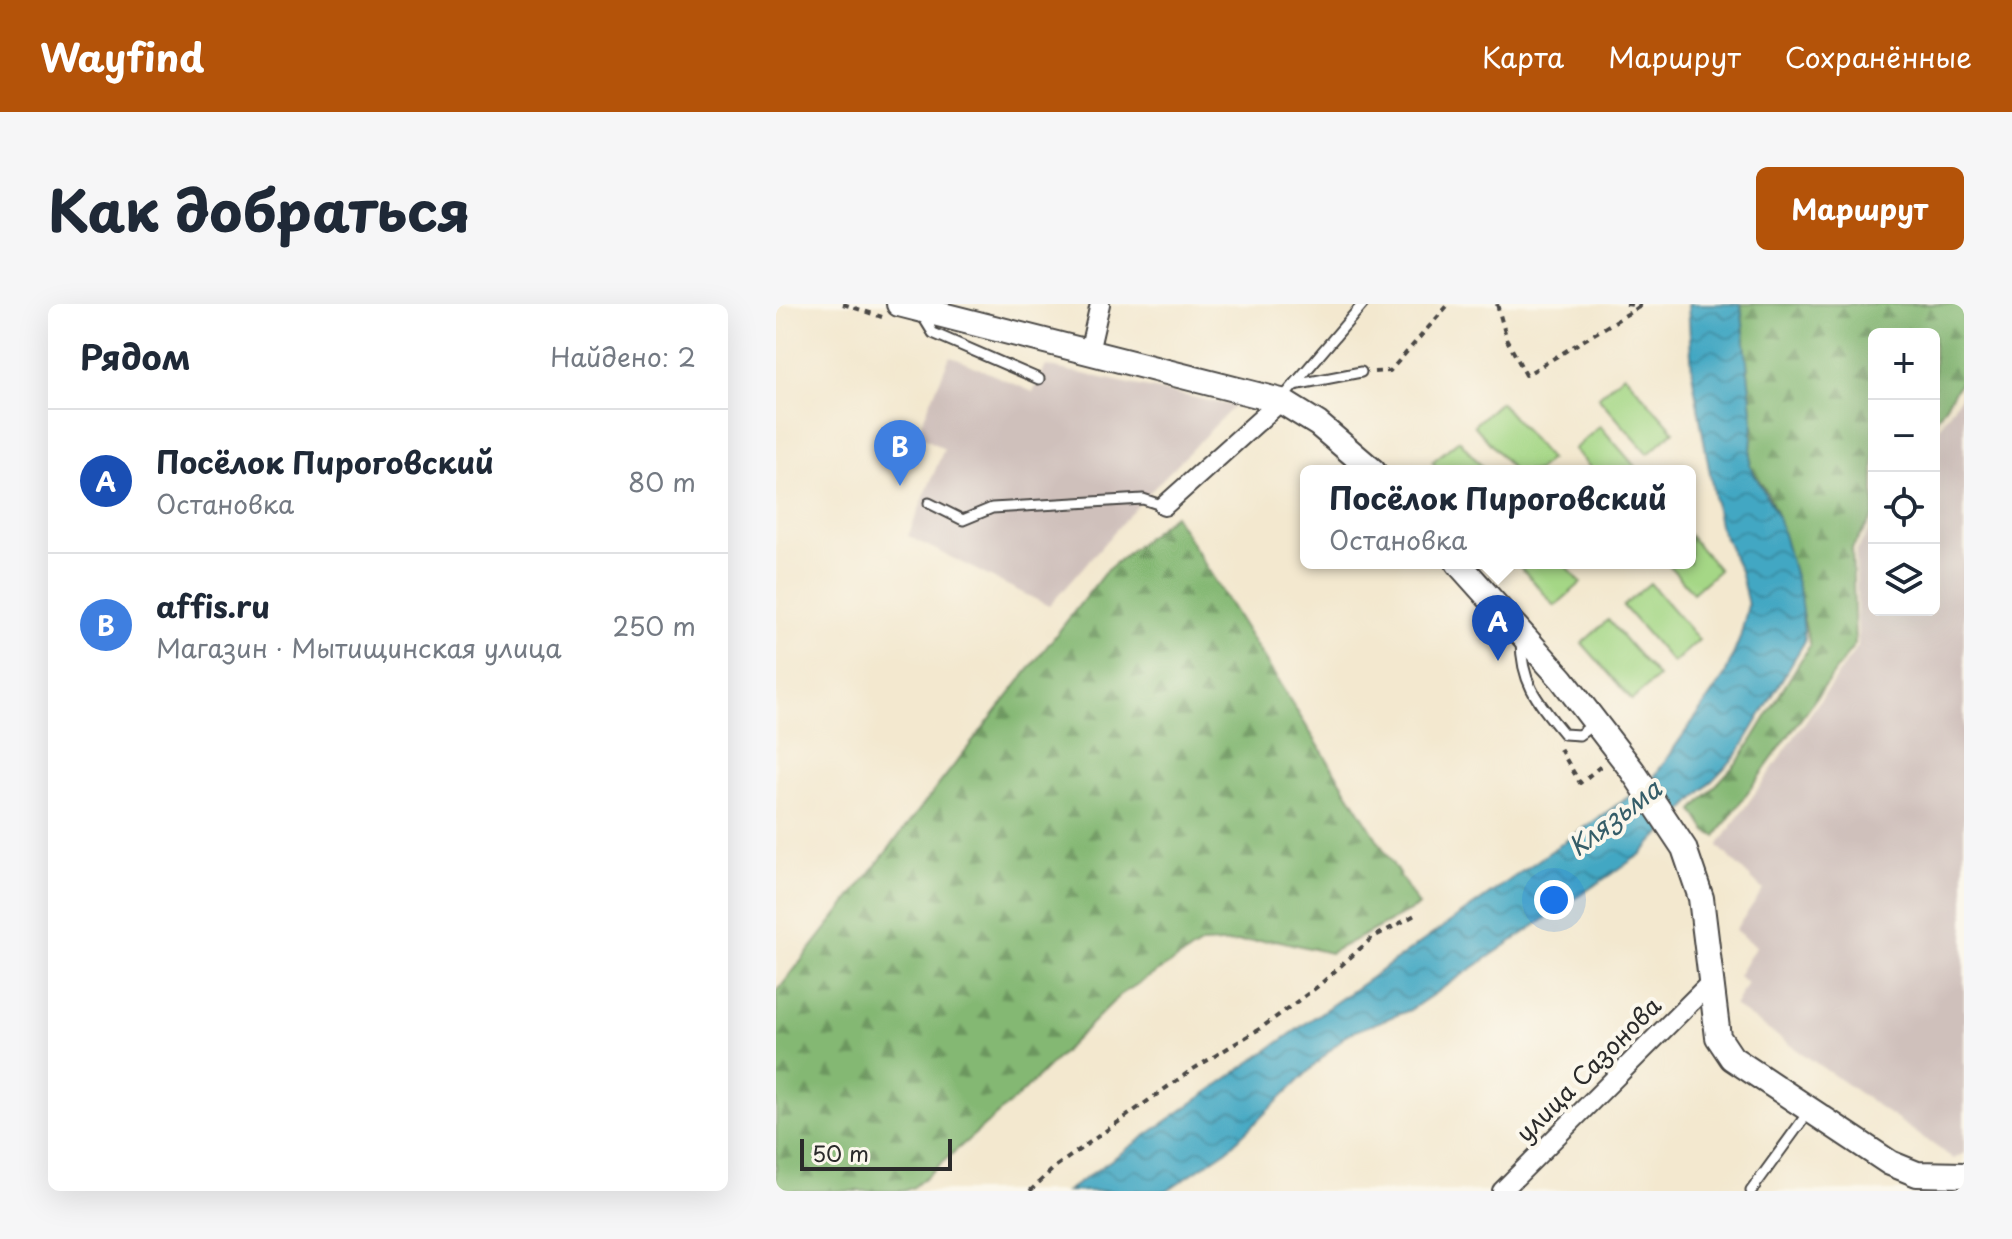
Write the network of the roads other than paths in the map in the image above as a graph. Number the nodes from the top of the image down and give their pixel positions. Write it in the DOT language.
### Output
graph roads {
  1 [pos="1100,304"];
  2 [pos="1363,304"];
  3 [pos="909,307"];
  4 [pos="1089,352"];
  5 [pos="1361,372"];
  6 [pos="1039,379"];
  7 [pos="1288,393"];
  8 [pos="1366,465"];
  9 [pos="929,503"];
  10 [pos="1164,506"];
  11 [pos="1463,569"];
  12 [pos="1521,632"];
  13 [pos="1596,723"];
  14 [pos="1710,983"];
  15 [pos="1810,1110"];
  16 [pos="1964,1175"];
  17 [pos="1502,1191"];
  18 [pos="1751,1191"];
  1 -- 4 [label="street"];
  2 -- 7 [label="lane"];
  3 -- 4 [label="street"];
  3 -- 6 [label="lane"];
  4 -- 7 [label="street"];
  5 -- 7 [label="lane"];
  7 -- 8 [label="street"];
  7 -- 10 [label="street"];
  9 -- 10 [label="lane"];
  11 -- 12 [label="street"];
  12 -- 13 [label="street"];
  12 -- 13 [label="lane"];
  13 -- 14 [label="street"];
  14 -- 15 [label="street"];
  14 -- 17 [label="street, улица Сазонова"];
  15 -- 16 [label="street"];
  15 -- 18 [label="lane"];
}
